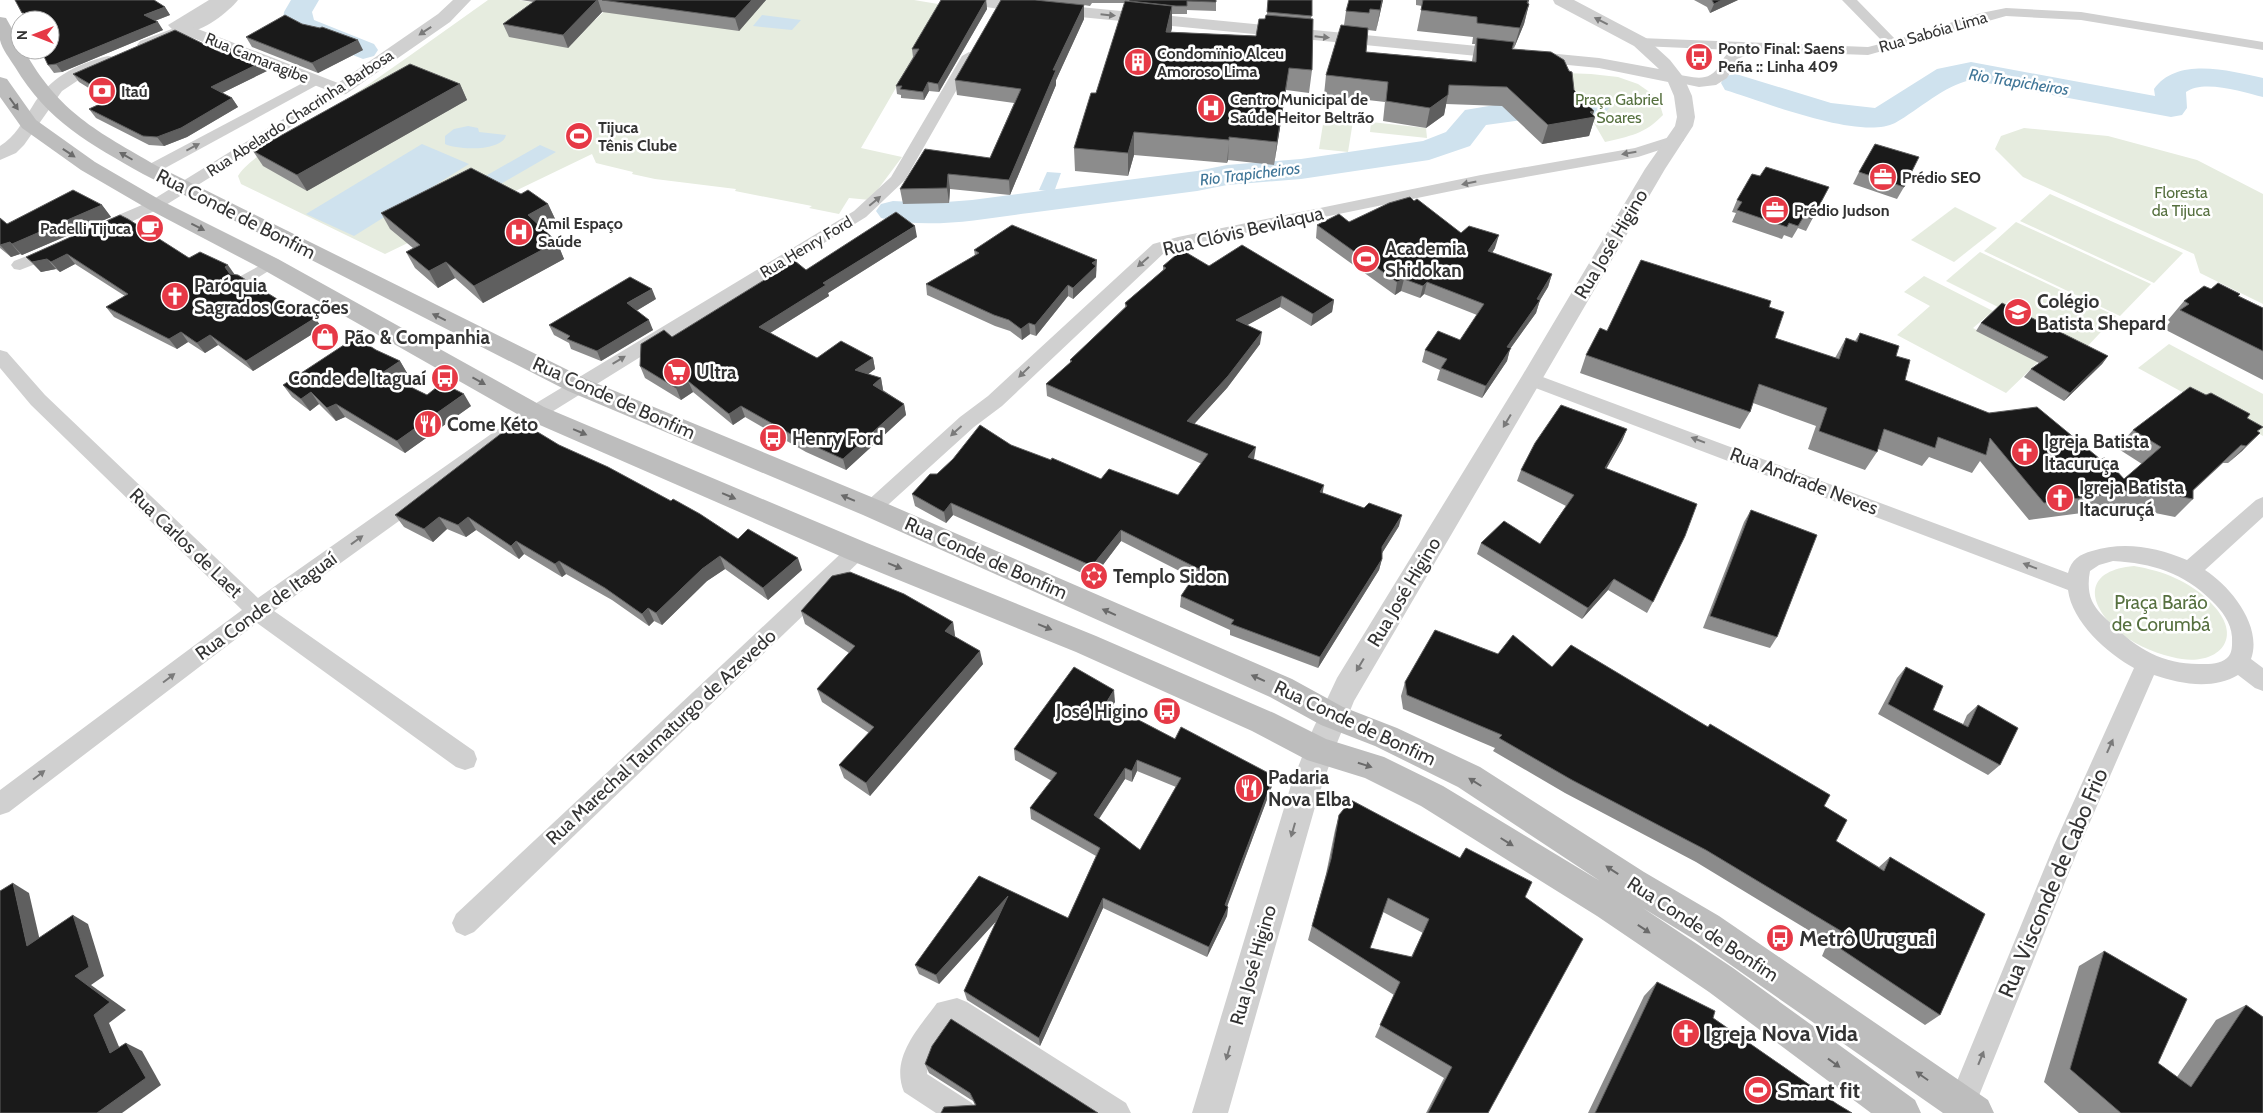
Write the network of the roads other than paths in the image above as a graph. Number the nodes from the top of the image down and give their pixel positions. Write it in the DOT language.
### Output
graph roads {
  1 [pos="225,0"];
  2 [pos="463,0"];
  3 [pos="474,0"];
  4 [pos="973,0"];
  5 [pos="1561,0"];
  6 [pos="1849,0"];
  7 [pos="2047,0"];
  8 [pos="999,4"];
  9 [pos="2056,14"];
  10 [pos="444,18"];
  11 [pos="989,20"];
  12 [pos="0,22"];
  13 [pos="180,26"];
  14 [pos="1623,42"];
  15 [pos="975,45"];
  16 [pos="1894,45"];
  17 [pos="2263,46"];
  18 [pos="1750,47"];
  19 [pos="1534,58"];
  20 [pos="1675,78"];
  21 [pos="314,81"];
  22 [pos="0,83"];
  23 [pos="340,90"];
  24 [pos="47,97"];
  25 [pos="266,109"];
  26 [pos="1685,110"];
  27 [pos="296,118"];
  28 [pos="29,124"];
  29 [pos="1676,140"];
  30 [pos="0,154"];
  31 [pos="150,170"];
  32 [pos="185,187"];
  33 [pos="155,205"];
  34 [pos="84,237"];
  35 [pos="66,245"];
  36 [pos="270,264"];
  37 [pos="20,265"];
  38 [pos="244,280"];
  39 [pos="0,356"];
  40 [pos="1532,379"];
  41 [pos="577,385"];
  42 [pos="535,412"];
  43 [pos="2263,505"];
  44 [pos="872,508"];
  45 [pos="858,550"];
  46 [pos="2189,571"];
  47 [pos="2076,584"];
  48 [pos="257,612"];
  49 [pos="2239,662"];
  50 [pos="2147,664"];
  51 [pos="2263,681"];
  52 [pos="1332,716"];
  53 [pos="1318,750"];
  54 [pos="464,758"];
  55 [pos="0,804"];
  56 [pos="465,923"];
  57 [pos="1969,1108"];
  58 [pos="962,1113"];
  59 [pos="1116,1113"];
  60 [pos="1210,1113"];
  61 [pos="1902,1113"];
  1 -- 13 [label="street"];
  2 -- 10 [label="street, Rua Abelardo Chacrinha Barbosa"];
  3 -- 10 [label="street, Rua Abelardo Chacrinha Barbosa"];
  4 -- 8 [label="street"];
  14 -- 5 [label="street, one-way"];
  6 -- 16 [label="street"];
  7 -- 9 [label="street"];
  8 -- 11 [label="street"];
  8 -- 19 [label="street, one-way"];
  9 -- 16 [label="street, Rua Sabóia Lima"];
  9 -- 17 [label="street, Rua Sabóia Lima"];
  10 -- 23 [label="street, Rua Abelardo Chacrinha Barbosa, one-way"];
  12 -- 24 [label="main road, Rua Conde de Bonfim"];
  13 -- 21 [label="street, Rua Camaragibe"];
  13 -- 24 [label="street"];
  14 -- 18 [label="street, Rua Sabóia Lima"];
  14 -- 19 [label="street"];
  14 -- 20 [label="street"];
  41 -- 15 [label="street, Rua Henry Ford, one-way"];
  16 -- 18 [label="street, Rua Sabóia Lima"];
  18 -- 20 [label="street"];
  19 -- 20 [label="street"];
  19 -- 26 [label="street"];
  20 -- 26 [label="street"];
  21 -- 23 [label="street, Rua Camaragibe"];
  21 -- 25 [label="street, Rua Abelardo Chacrinha Barbosa"];
  22 -- 28 [label="main road, Rua Conde de Bonfim, one-way"];
  23 -- 27 [label="street, Rua Abelardo Chacrinha Barbosa"];
  24 -- 28 [label="street"];
  31 -- 24 [label="main road, Rua Conde de Bonfim, one-way"];
  25 -- 27 [label="street"];
  31 -- 25 [label="street, Rua Abelardo Chacrinha Barbosa, one-way"];
  26 -- 29 [label="street, Rua José Higino"];
  27 -- 32 [label="street, Rua Abelardo Chacrinha Barbosa"];
  28 -- 30 [label="street"];
  28 -- 33 [label="main road, Rua Conde de Bonfim, one-way"];
  29 -- 40 [label="street, Rua José Higino"];
  29 -- 44 [label="street, Rua Clóvis Bevilaqua, one-way"];
  31 -- 32 [label="main road, Rua Conde de Bonfim"];
  32 -- 33 [label="street, Rua Abelardo Chacrinha Barbosa"];
  41 -- 32 [label="main road, Rua Conde de Bonfim, one-way"];
  33 -- 34 [label="street, Rua Abelardo Chacrinha Barbosa"];
  33 -- 36 [label="main road, Rua Conde de Bonfim, one-way"];
  35 -- 37 [label="street"];
  36 -- 38 [label="street"];
  36 -- 42 [label="main road, Rua Conde de Bonfim, one-way"];
  39 -- 48 [label="street, Rua Carlos de Laet"];
  47 -- 40 [label="street, Rua Andrade Neves, one-way"];
  40 -- 52 [label="street, Rua José Higino, one-way"];
  41 -- 42 [label="street, Rua Henry Ford"];
  44 -- 41 [label="main road, Rua Conde de Bonfim, one-way"];
  42 -- 45 [label="main road, Rua Conde de Bonfim, one-way"];
  48 -- 42 [label="street, Rua Conde de Itaguaí, one-way"];
  43 -- 46 [label="street"];
  52 -- 44 [label="main road, Rua Conde de Bonfim, one-way"];
  45 -- 53 [label="main road, Rua Conde de Bonfim, one-way"];
  45 -- 56 [label="street, Rua Marechal Taumaturgo de Azevedo"];
  46 -- 47 [label="street"];
  46 -- 49 [label="street"];
  47 -- 50 [label="street"];
  48 -- 54 [label="street, Rua Carlos de Laet"];
  55 -- 48 [label="street, Rua Conde de Itaguaí, one-way"];
  49 -- 50 [label="street"];
  49 -- 51 [label="street"];
  57 -- 50 [label="street, Rua Visconde de Cabo Frio, one-way"];
  52 -- 53 [label="street, Rua José Higino"];
  57 -- 52 [label="main road, Rua Conde de Bonfim, one-way"];
  53 -- 60 [label="street, Rua José Higino, one-way"];
  53 -- 61 [label="main road, Rua Conde de Bonfim, one-way"];
  58 -- 59 [label="street"];
}
